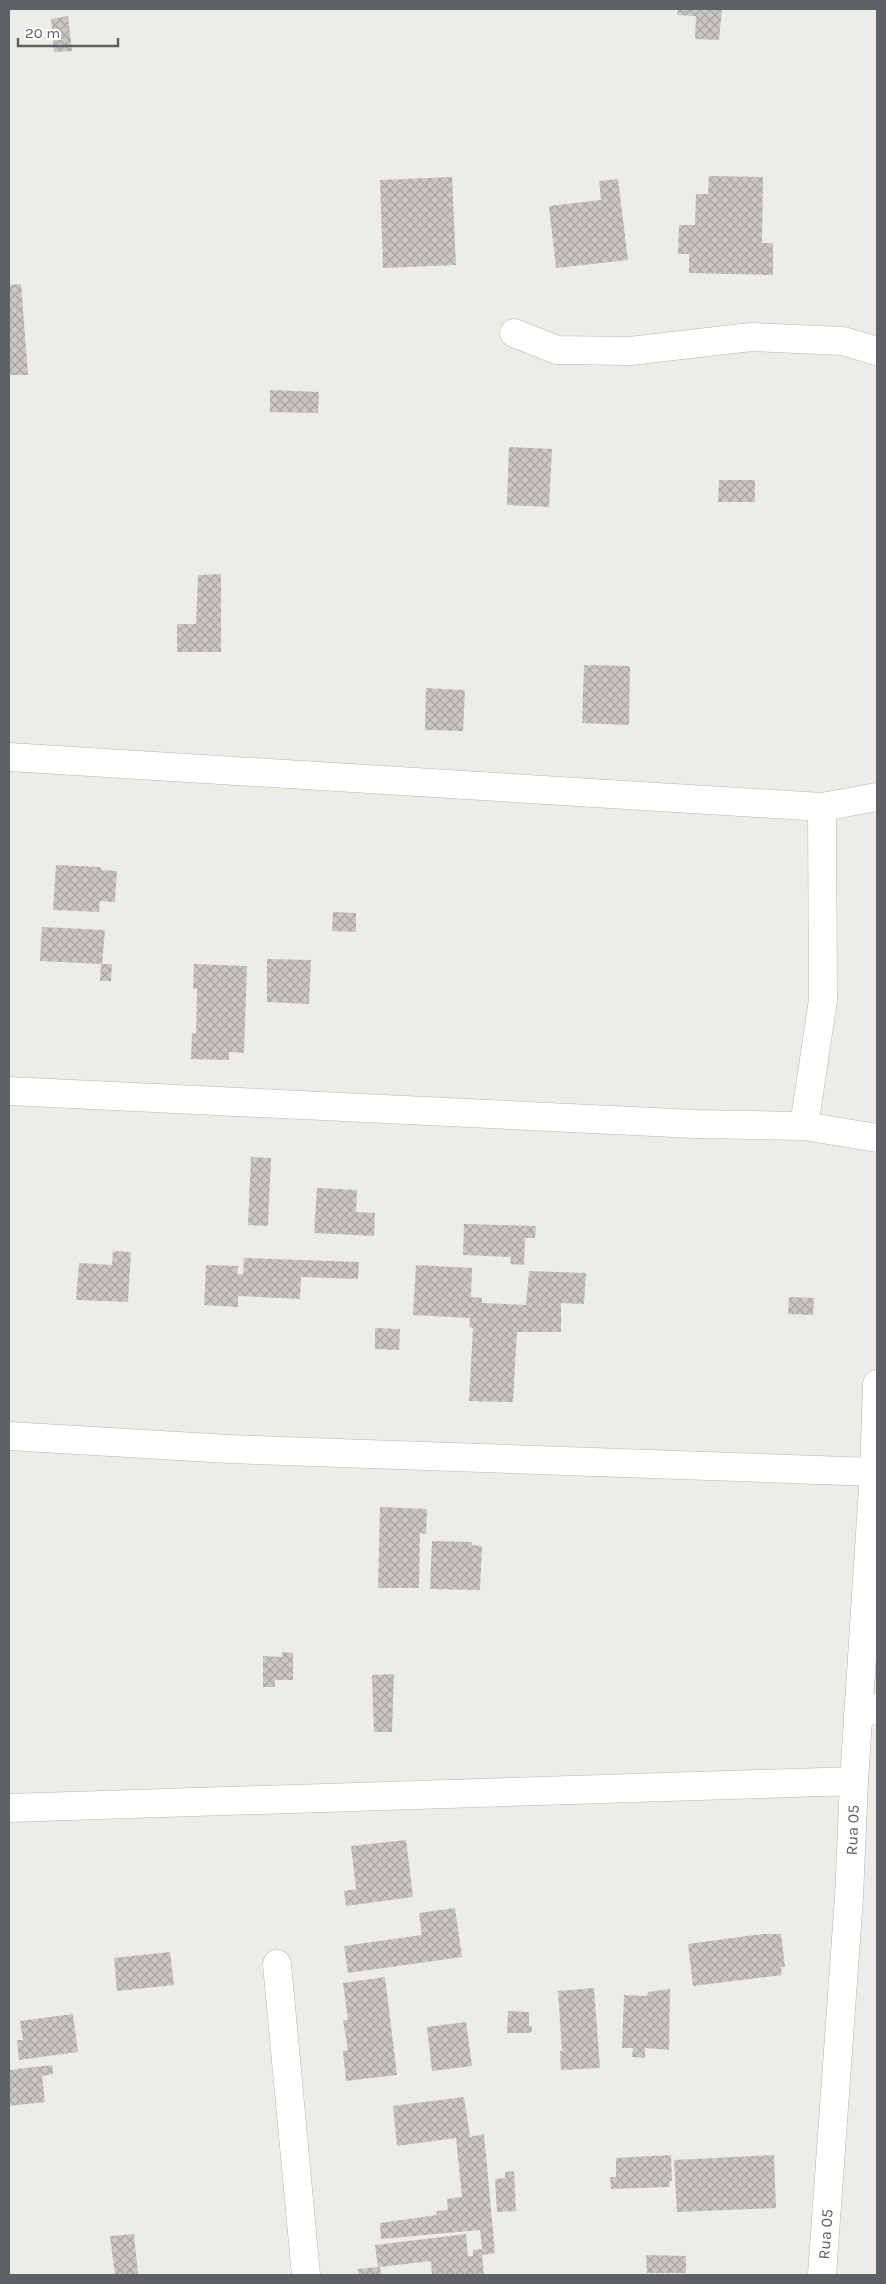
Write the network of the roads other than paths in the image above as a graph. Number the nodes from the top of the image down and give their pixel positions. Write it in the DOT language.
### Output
graph roads {
  1 [pos="514,333"];
  2 [pos="877,351"];
  3 [pos="9,757"];
  4 [pos="877,798"];
  5 [pos="822,807"];
  6 [pos="9,1091"];
  7 [pos="804,1126"];
  8 [pos="877,1138"];
  9 [pos="877,1384"];
  10 [pos="877,1395"];
  11 [pos="9,1436"];
  12 [pos="874,1472"];
  13 [pos="868,1711"];
  14 [pos="854,1781"];
  15 [pos="9,1808"];
  16 [pos="277,1964"];
  17 [pos="306,2275"];
  18 [pos="822,2275"];
  1 -- 2 [label="street"];
  3 -- 5 [label="street"];
  4 -- 5 [label="street"];
  5 -- 7 [label="street"];
  6 -- 7 [label="street"];
  7 -- 8 [label="street"];
  9 -- 10 [label="street, Rua 05"];
  10 -- 12 [label="street, Rua 05"];
  11 -- 12 [label="street"];
  12 -- 13 [label="street, Rua 05"];
  13 -- 14 [label="street, Rua 05"];
  14 -- 15 [label="street"];
  14 -- 18 [label="street, Rua 05"];
  16 -- 17 [label="street"];
}
